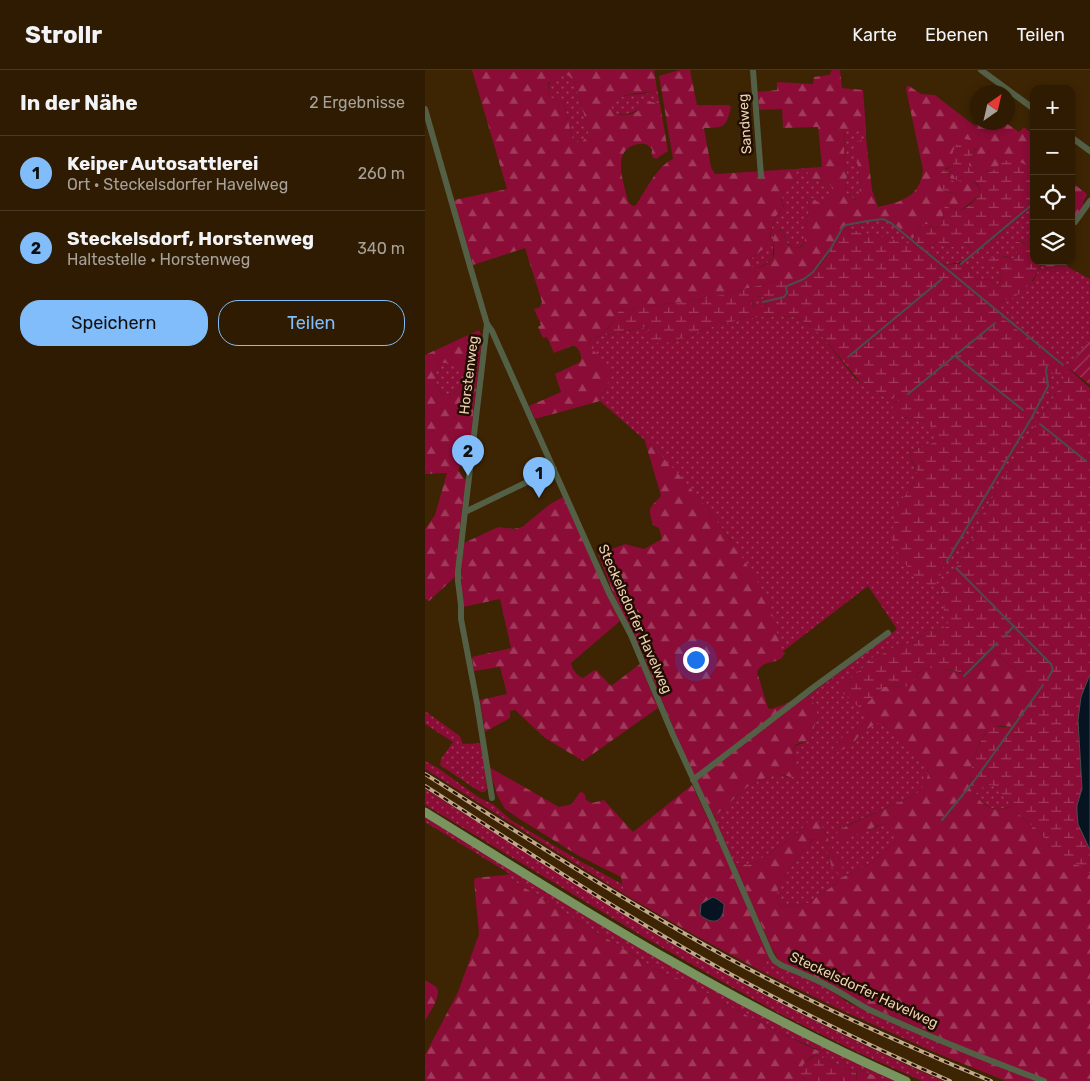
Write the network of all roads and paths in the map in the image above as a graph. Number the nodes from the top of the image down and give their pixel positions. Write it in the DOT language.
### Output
graph roads {
  1 [pos="753,70"];
  2 [pos="981,70"];
  3 [pos="1030,106"];
  4 [pos="425,109"];
  5 [pos="1075,140"];
  6 [pos="1090,151"];
  7 [pos="761,176"];
  8 [pos="1090,201"];
  9 [pos="1075,222"];
  10 [pos="487,324"];
  11 [pos="554,469"];
  12 [pos="465,512"];
  13 [pos="888,633"];
  14 [pos="693,780"];
  15 [pos="492,798"];
  16 [pos="425,812"];
  17 [pos="906,1081"];
  18 [pos="1044,1081"];
  1 -- 7 [label="street, Sandweg"];
  2 -- 3 [label="street"];
  4 -- 10 [label="street, Horstenweg"];
  5 -- 6 [label="street"];
  8 -- 9 [label="street"];
  10 -- 11 [label="street, Steckelsdorfer Havelweg"];
  10 -- 12 [label="street, Horstenweg"];
  11 -- 12 [label="street"];
  11 -- 14 [label="street, Steckelsdorfer Havelweg"];
  12 -- 15 [label="street, Horstenweg"];
  13 -- 14 [label="street"];
  14 -- 18 [label="street, Steckelsdorfer Havelweg"];
  16 -- 17 [label="main road"];
}
